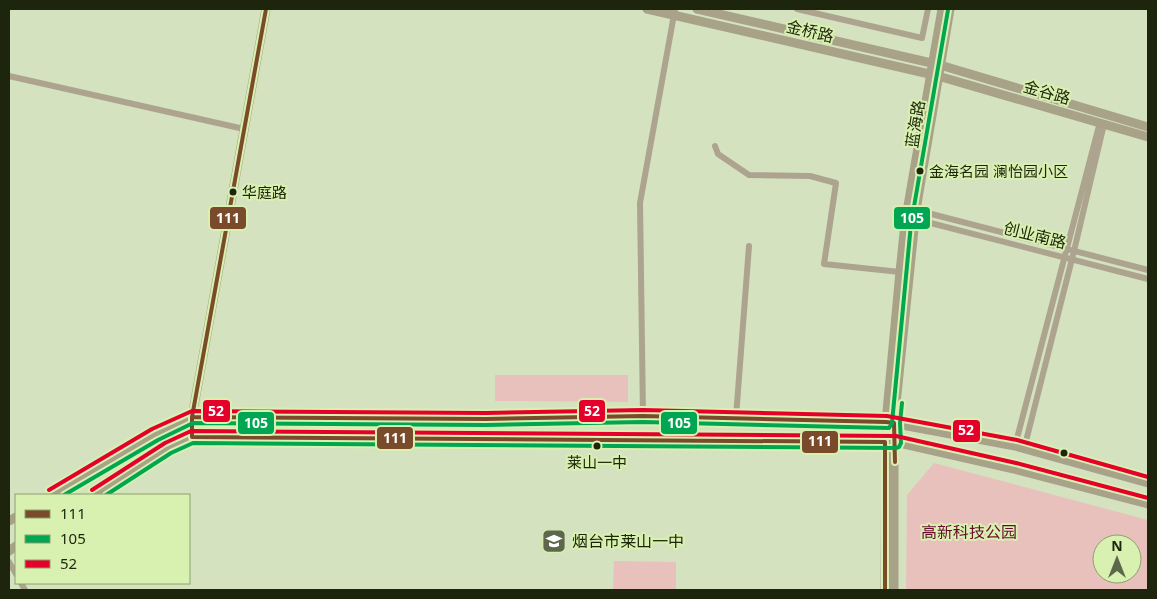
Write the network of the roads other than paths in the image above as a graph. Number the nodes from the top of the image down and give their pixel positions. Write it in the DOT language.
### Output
graph roads {
  1 [pos="266,9"];
  2 [pos="647,9"];
  3 [pos="697,9"];
  4 [pos="797,9"];
  5 [pos="831,9"];
  6 [pos="928,9"];
  7 [pos="942,9"];
  8 [pos="950,9"];
  9 [pos="675,12"];
  10 [pos="829,17"];
  11 [pos="936,64"];
  12 [pos="934,75"];
  13 [pos="9,76"];
  14 [pos="1102,123"];
  15 [pos="1148,127"];
  16 [pos="244,129"];
  17 [pos="1148,137"];
  18 [pos="715,146"];
  19 [pos="916,215"];
  20 [pos="749,246"];
  21 [pos="1070,254"];
  22 [pos="1148,270"];
  23 [pos="900,272"];
  24 [pos="1148,279"];
  25 [pos="642,416"];
  26 [pos="192,417"];
  27 [pos="736,417"];
  28 [pos="486,419"];
  29 [pos="890,422"];
  30 [pos="192,437"];
  31 [pos="486,438"];
  32 [pos="890,442"];
  33 [pos="1020,448"];
  34 [pos="1148,483"];
  35 [pos="54,494"];
  36 [pos="97,494"];
  37 [pos="1148,504"];
  38 [pos="885,590"];
  39 [pos="894,590"];
  1 -- 16 [label="street"];
  2 -- 9 [label="street, 金桥路"];
  3 -- 11 [label="street, 金桥路"];
  4 -- 10 [label="street"];
  5 -- 10 [label="street"];
  6 -- 10 [label="street"];
  7 -- 11 [label="street, 蓝海路"];
  8 -- 11 [label="street, 蓝海路"];
  9 -- 12 [label="street, 金桥路"];
  9 -- 25 [label="street"];
  11 -- 12 [label="street, 蓝海路"];
  11 -- 15 [label="street, 金谷路"];
  12 -- 14 [label="street, 金谷路"];
  12 -- 19 [label="street, 蓝海路"];
  12 -- 23 [label="street, 蓝海路"];
  13 -- 16 [label="street"];
  14 -- 17 [label="street, 金谷路"];
  14 -- 21 [label="street"];
  16 -- 26 [label="street"];
  18 -- 23 [label="street"];
  19 -- 21 [label="street, 创业南路"];
  19 -- 29 [label="street, 蓝海路"];
  20 -- 27 [label="street"];
  21 -- 22 [label="street, 创业南路"];
  21 -- 24 [label="street, 创业南路"];
  21 -- 33 [label="street"];
  23 -- 29 [label="street, 蓝海路"];
  25 -- 27 [label="street"];
  25 -- 28 [label="street"];
  26 -- 28 [label="street"];
  26 -- 30 [label="street"];
  26 -- 35 [label="street"];
  27 -- 29 [label="street"];
  28 -- 31 [label="street"];
  29 -- 32 [label="street"];
  29 -- 33 [label="street"];
  30 -- 31 [label="street"];
  30 -- 36 [label="street"];
  31 -- 32 [label="street"];
  32 -- 37 [label="street"];
  32 -- 38 [label="street"];
  32 -- 39 [label="street"];
  33 -- 34 [label="street"];
}
